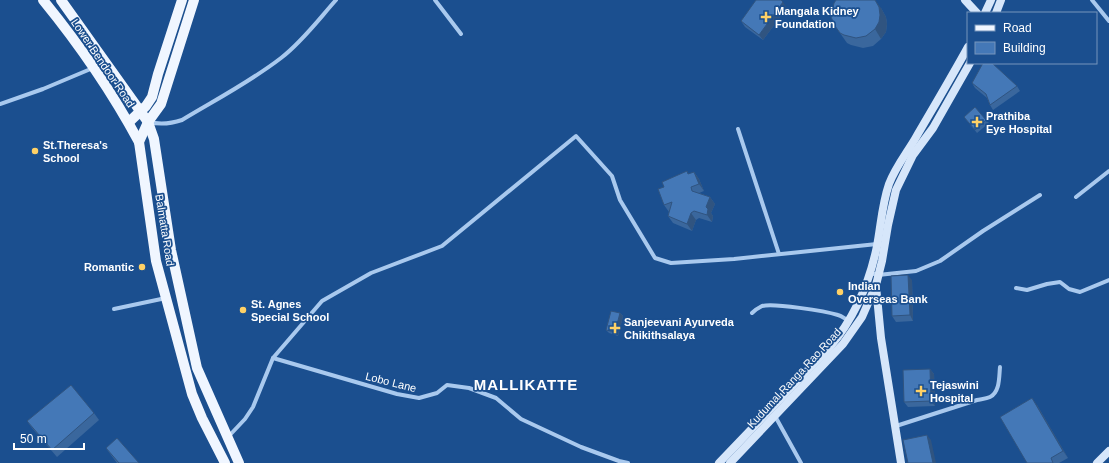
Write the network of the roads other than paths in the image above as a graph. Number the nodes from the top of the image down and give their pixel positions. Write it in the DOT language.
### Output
graph roads {
  1 [pos="43,0"];
  2 [pos="61,0"];
  3 [pos="182,0"];
  4 [pos="194,0"];
  5 [pos="336,0"];
  6 [pos="434,0"];
  7 [pos="965,0"];
  8 [pos="991,0"];
  9 [pos="1001,0"];
  10 [pos="1092,0"];
  11 [pos="976,12"];
  12 [pos="985,12"];
  13 [pos="996,12"];
  14 [pos="1109,20"];
  15 [pos="461,34"];
  16 [pos="967,49"];
  17 [pos="969,64"];
  18 [pos="93,68"];
  19 [pos="0,104"];
  20 [pos="140,111"];
  21 [pos="128,122"];
  22 [pos="148,122"];
  23 [pos="738,129"];
  24 [pos="139,142"];
  25 [pos="1109,171"];
  26 [pos="1040,195"];
  27 [pos="1076,197"];
  28 [pos="877,244"];
  29 [pos="779,254"];
  30 [pos="878,275"];
  31 [pos="869,277"];
  32 [pos="1109,280"];
  33 [pos="876,285"];
  34 [pos="1016,288"];
  35 [pos="166,298"];
  36 [pos="114,309"];
  37 [pos="752,313"];
  38 [pos="850,321"];
  39 [pos="273,358"];
  40 [pos="1000,367"];
  41 [pos="774,415"];
  42 [pos="895,426"];
  43 [pos="227,438"];
  44 [pos="1109,451"];
  45 [pos="225,463"];
  46 [pos="239,463"];
  47 [pos="628,463"];
  48 [pos="719,463"];
  49 [pos="730,463"];
  50 [pos="801,463"];
  51 [pos="901,463"];
  52 [pos="1097,463"];
  1 -- 18 [label="main road, Lower Bendoor Road"];
  2 -- 20 [label="main road"];
  3 -- 20 [label="main road"];
  4 -- 22 [label="main road"];
  5 -- 22 [label="street"];
  6 -- 15 [label="street"];
  7 -- 11 [label="main road"];
  8 -- 12 [label="main road"];
  9 -- 13 [label="main road"];
  10 -- 14 [label="street"];
  16 -- 28 [label="main road"];
  17 -- 30 [label="main road, Kudumal Ranga Rao Road"];
  18 -- 19 [label="street"];
  18 -- 21 [label="main road, Lower Bendoor Road"];
  20 -- 21 [label="main road"];
  20 -- 22 [label="main road"];
  21 -- 24 [label="main road, Lower Bendoor Road"];
  22 -- 24 [label="main road"];
  22 -- 43 [label="main road"];
  23 -- 29 [label="street"];
  24 -- 35 [label="main road, Balmatta Road"];
  25 -- 27 [label="street"];
  26 -- 30 [label="street"];
  28 -- 29 [label="street"];
  28 -- 31 [label="main road"];
  29 -- 39 [label="street"];
  30 -- 31 [label="street"];
  30 -- 33 [label="main road, Kudumal Ranga Rao Road"];
  31 -- 33 [label="main road"];
  31 -- 38 [label="main road"];
  32 -- 34 [label="street"];
  33 -- 41 [label="main road, Kudumal Ranga Rao Road"];
  33 -- 42 [label="main road"];
  35 -- 36 [label="street"];
  35 -- 45 [label="main road, Balmatta Road"];
  37 -- 38 [label="street"];
  38 -- 48 [label="main road"];
  39 -- 43 [label="street"];
  39 -- 47 [label="street, Lobo Lane"];
  40 -- 42 [label="street"];
  41 -- 49 [label="main road, Kudumal Ranga Rao Road"];
  41 -- 50 [label="street"];
  42 -- 51 [label="main road"];
  43 -- 46 [label="main road"];
  44 -- 52 [label="main road"];
}
